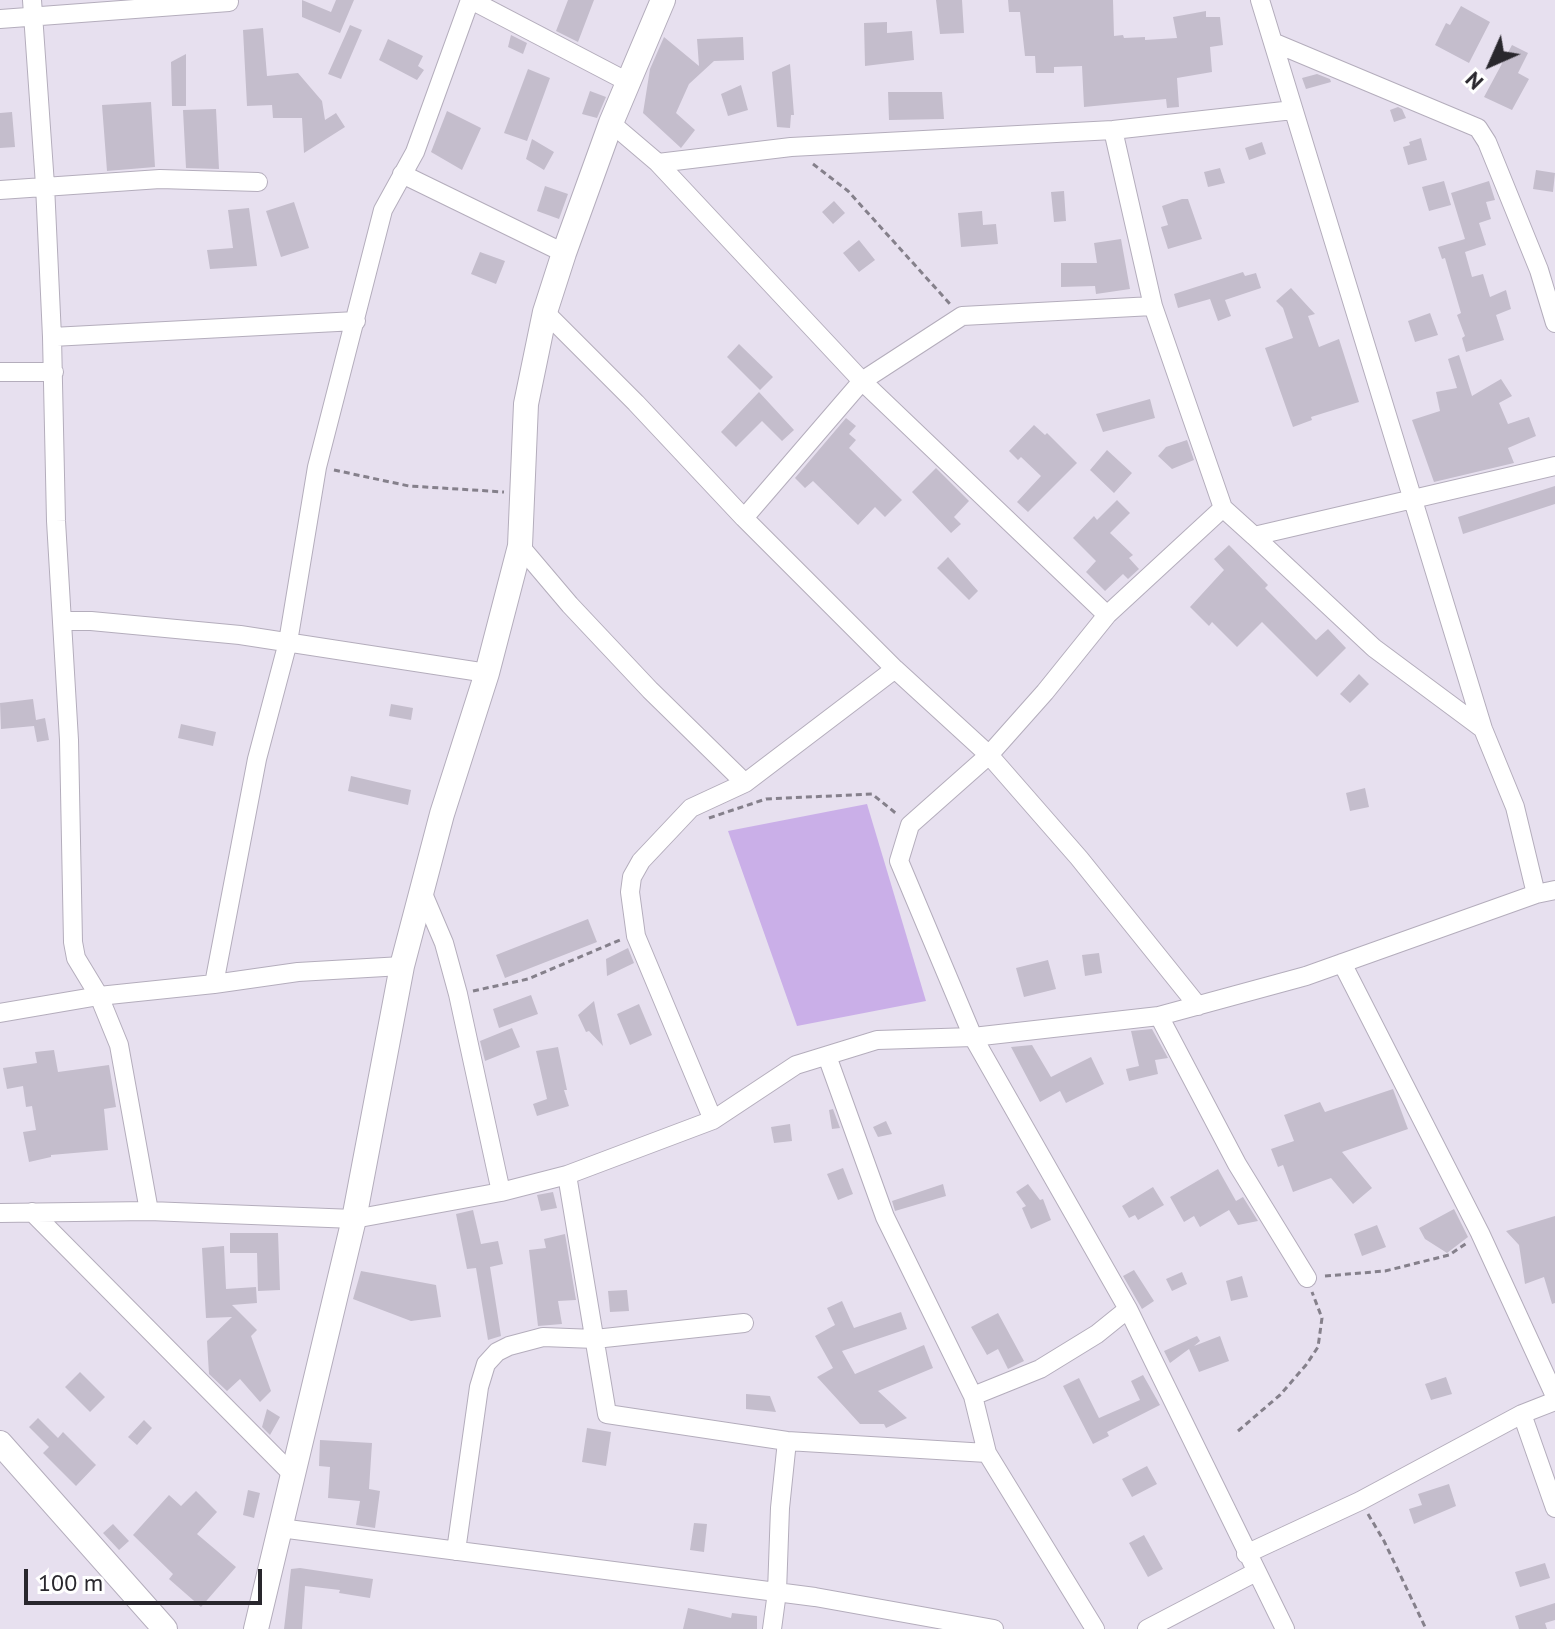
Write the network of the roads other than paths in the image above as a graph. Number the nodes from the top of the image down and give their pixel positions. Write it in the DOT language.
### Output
graph roads {
  1 [pos="470,0"];
  2 [pos="663,0"];
  3 [pos="1260,0"];
  4 [pos="229,2"];
  5 [pos="33,8"];
  6 [pos="0,19"];
  7 [pos="1275,43"];
  8 [pos="628,82"];
  9 [pos="1293,110"];
  10 [pos="611,123"];
  11 [pos="1113,130"];
  12 [pos="658,163"];
  13 [pos="402,174"];
  14 [pos="258,182"];
  15 [pos="45,185"];
  16 [pos="0,190"];
  17 [pos="564,253"];
  18 [pos="1547,265"];
  19 [pos="1153,306"];
  20 [pos="545,312"];
  21 [pos="356,321"];
  22 [pos="1555,323"];
  23 [pos="52,337"];
  24 [pos="0,372"];
  25 [pos="54,372"];
  26 [pos="862,381"];
  27 [pos="1555,466"];
  28 [pos="1414,500"];
  29 [pos="1223,508"];
  30 [pos="744,518"];
  31 [pos="1254,536"];
  32 [pos="520,546"];
  33 [pos="1107,615"];
  34 [pos="63,621"];
  35 [pos="288,642"];
  36 [pos="895,669"];
  37 [pos="487,673"];
  38 [pos="1483,729"];
  39 [pos="989,755"];
  40 [pos="745,783"];
  41 [pos="421,889"];
  42 [pos="1555,890"];
  43 [pos="1536,894"];
  44 [pos="1342,963"];
  45 [pos="402,966"];
  46 [pos="214,984"];
  47 [pos="99,996"];
  48 [pos="1198,1006"];
  49 [pos="0,1013"];
  50 [pos="1159,1016"];
  51 [pos="973,1037"];
  52 [pos="827,1056"];
  53 [pos="713,1120"];
  54 [pos="567,1175"];
  55 [pos="501,1192"];
  56 [pos="149,1211"];
  57 [pos="32,1212"];
  58 [pos="0,1213"];
  59 [pos="354,1219"];
  60 [pos="1307,1278"];
  61 [pos="1128,1309"];
  62 [pos="744,1323"];
  63 [pos="595,1339"];
  64 [pos="973,1396"];
  65 [pos="1555,1398"];
  66 [pos="1522,1414"];
  67 [pos="787,1441"];
  68 [pos="0,1443"];
  69 [pos="987,1453"];
  70 [pos="293,1475"];
  71 [pos="1555,1508"];
  72 [pos="280,1528"];
  73 [pos="456,1551"];
  74 [pos="1246,1554"];
  75 [pos="1256,1572"];
  76 [pos="777,1592"];
  77 [pos="165,1629"];
  78 [pos="256,1629"];
  79 [pos="772,1629"];
  80 [pos="994,1629"];
  81 [pos="1095,1629"];
  82 [pos="1147,1629"];
  83 [pos="1285,1629"];
  1 -- 8 [label="street"];
  1 -- 13 [label="street"];
  2 -- 8 [label="street"];
  3 -- 7 [label="street"];
  4 -- 5 [label="street"];
  5 -- 6 [label="street"];
  5 -- 15 [label="street"];
  7 -- 9 [label="street"];
  7 -- 18 [label="street"];
  8 -- 10 [label="street"];
  9 -- 11 [label="street"];
  9 -- 28 [label="street"];
  10 -- 12 [label="street"];
  10 -- 17 [label="street"];
  11 -- 12 [label="street"];
  11 -- 19 [label="street"];
  12 -- 26 [label="street"];
  13 -- 17 [label="street"];
  13 -- 21 [label="street"];
  14 -- 15 [label="street"];
  15 -- 16 [label="street"];
  15 -- 23 [label="street"];
  17 -- 20 [label="street"];
  18 -- 22 [label="street"];
  19 -- 26 [label="street"];
  19 -- 29 [label="street"];
  20 -- 30 [label="street"];
  20 -- 32 [label="street"];
  21 -- 23 [label="street"];
  21 -- 35 [label="street"];
  23 -- 25 [label="street"];
  24 -- 25 [label="street"];
  25 -- 34 [label="street"];
  26 -- 30 [label="street"];
  26 -- 33 [label="street"];
  27 -- 28 [label="street"];
  28 -- 31 [label="street"];
  28 -- 38 [label="street"];
  29 -- 31 [label="street"];
  29 -- 33 [label="street"];
  30 -- 36 [label="street"];
  31 -- 38 [label="street"];
  32 -- 37 [label="street"];
  32 -- 40 [label="street"];
  33 -- 39 [label="street"];
  34 -- 35 [label="street"];
  34 -- 47 [label="street"];
  35 -- 37 [label="street"];
  35 -- 46 [label="street"];
  36 -- 39 [label="street"];
  36 -- 40 [label="street"];
  37 -- 41 [label="street"];
  38 -- 43 [label="street"];
  39 -- 48 [label="street"];
  39 -- 51 [label="street"];
  40 -- 53 [label="street"];
  41 -- 45 [label="street"];
  41 -- 55 [label="street"];
  42 -- 43 [label="street"];
  43 -- 44 [label="street"];
  44 -- 48 [label="street"];
  44 -- 65 [label="street"];
  45 -- 46 [label="street"];
  45 -- 59 [label="street"];
  46 -- 47 [label="street"];
  47 -- 49 [label="street"];
  47 -- 56 [label="street"];
  48 -- 50 [label="street"];
  50 -- 51 [label="street"];
  50 -- 60 [label="street"];
  51 -- 52 [label="street"];
  51 -- 61 [label="street"];
  52 -- 53 [label="street"];
  52 -- 64 [label="street"];
  53 -- 54 [label="street"];
  54 -- 55 [label="street"];
  54 -- 63 [label="street"];
  55 -- 59 [label="street"];
  56 -- 57 [label="street"];
  56 -- 59 [label="street"];
  57 -- 58 [label="street"];
  57 -- 70 [label="street"];
  59 -- 70 [label="street"];
  61 -- 64 [label="street"];
  61 -- 74 [label="street"];
  62 -- 63 [label="street"];
  63 -- 67 [label="street"];
  63 -- 73 [label="street"];
  64 -- 69 [label="street"];
  65 -- 66 [label="street"];
  66 -- 71 [label="street"];
  66 -- 74 [label="street"];
  67 -- 69 [label="street"];
  67 -- 76 [label="street"];
  68 -- 77 [label="street"];
  69 -- 81 [label="street"];
  70 -- 72 [label="street"];
  72 -- 73 [label="street"];
  72 -- 78 [label="street"];
  73 -- 76 [label="street"];
  74 -- 75 [label="street"];
  75 -- 82 [label="street"];
  75 -- 83 [label="street"];
  76 -- 79 [label="street"];
  76 -- 80 [label="street"];
}
